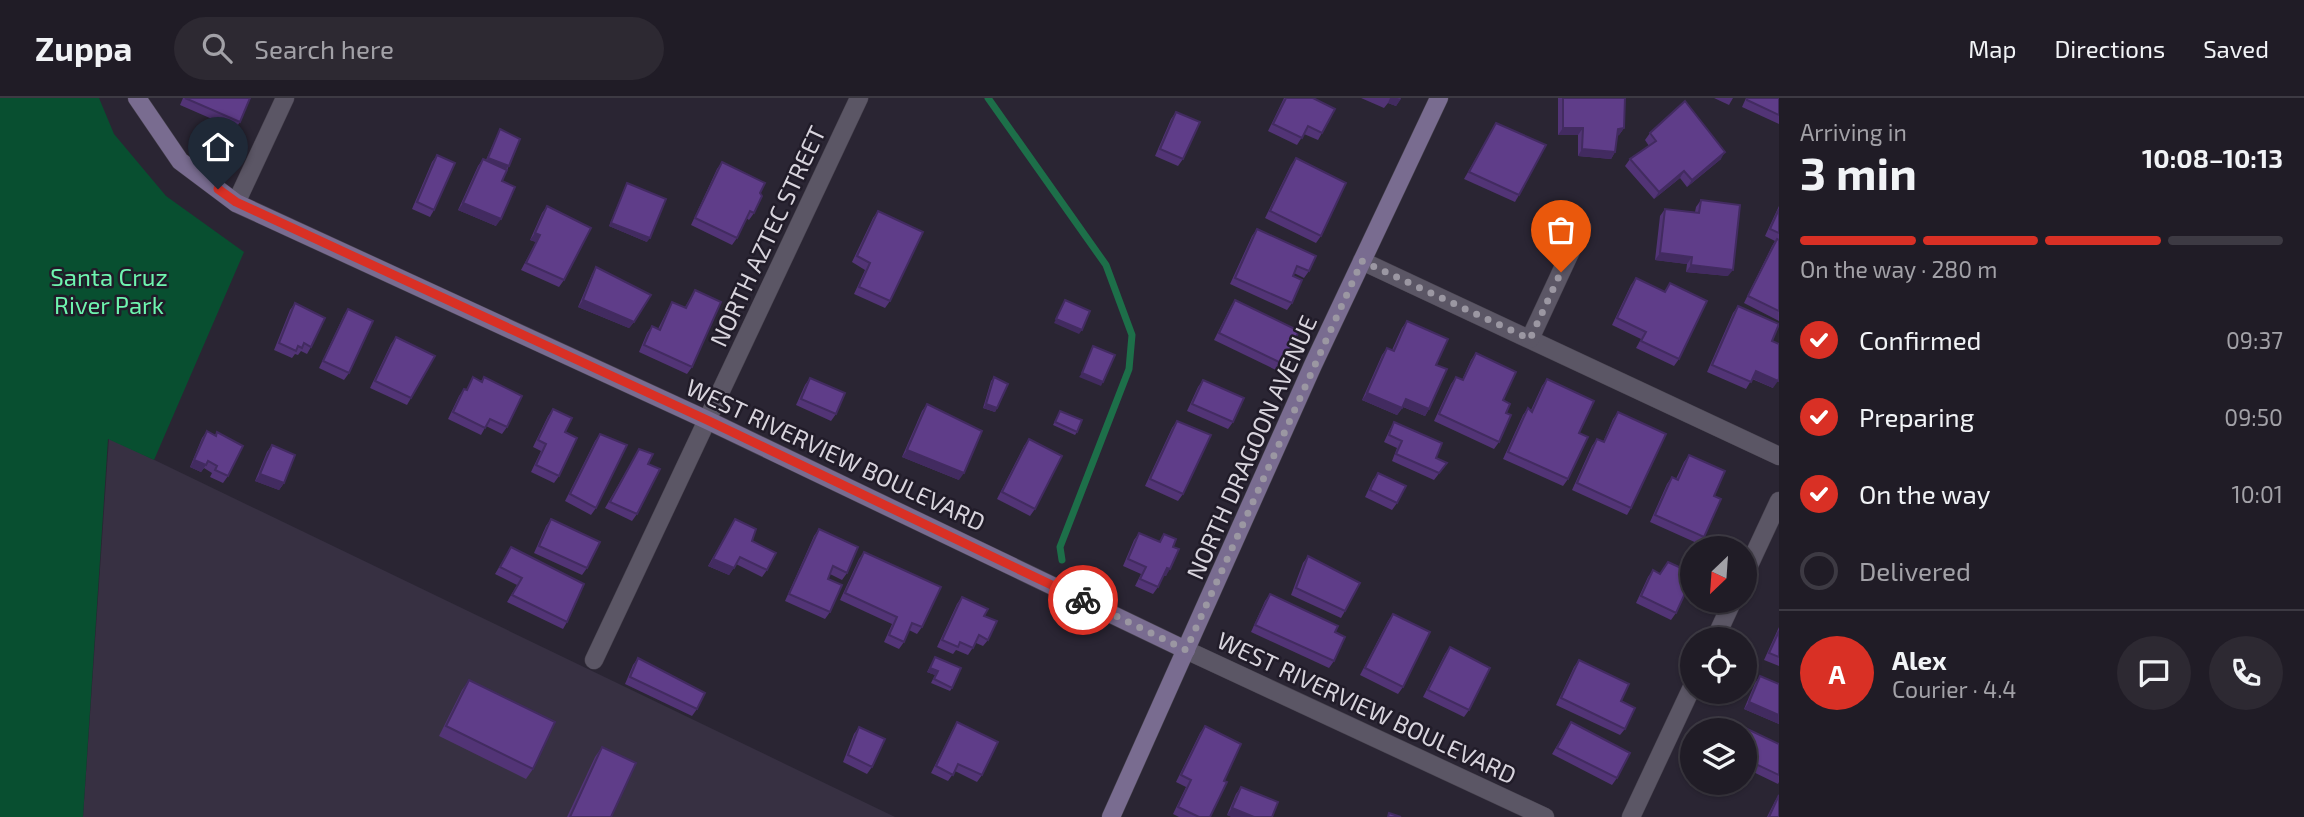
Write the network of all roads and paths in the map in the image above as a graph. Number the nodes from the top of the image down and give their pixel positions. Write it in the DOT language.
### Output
graph roads {
  1 [pos="137,98"];
  2 [pos="285,98"];
  3 [pos="859,98"];
  4 [pos="1439,98"];
  5 [pos="236,202"];
  6 [pos="1582,227"];
  7 [pos="1362,261"];
  8 [pos="1530,339"];
  9 [pos="707,420"];
  10 [pos="1779,456"];
  11 [pos="1779,501"];
  12 [pos="1757,548"];
  13 [pos="1186,650"];
  14 [pos="594,660"];
  15 [pos="1684,704"];
  16 [pos="1111,817"];
  17 [pos="1545,817"];
  18 [pos="1631,817"];
  1 -- 5 [label="street, WEST RIVERVIEW BOULEVARD"];
  2 -- 5 [label="street"];
  3 -- 9 [label="street, NORTH AZTEC STREET"];
  4 -- 7 [label="street, NORTH DRAGOON AVENUE"];
  5 -- 9 [label="street, WEST RIVERVIEW BOULEVARD"];
  6 -- 8 [label="street"];
  7 -- 8 [label="street"];
  7 -- 13 [label="street, NORTH DRAGOON AVENUE"];
  8 -- 10 [label="street"];
  9 -- 13 [label="street, WEST RIVERVIEW BOULEVARD"];
  9 -- 14 [label="street, NORTH AZTEC STREET"];
  11 -- 12 [label="street"];
  13 -- 16 [label="street, NORTH DRAGOON AVENUE"];
  13 -- 17 [label="street, WEST RIVERVIEW BOULEVARD"];
  15 -- 18 [label="street"];
}
